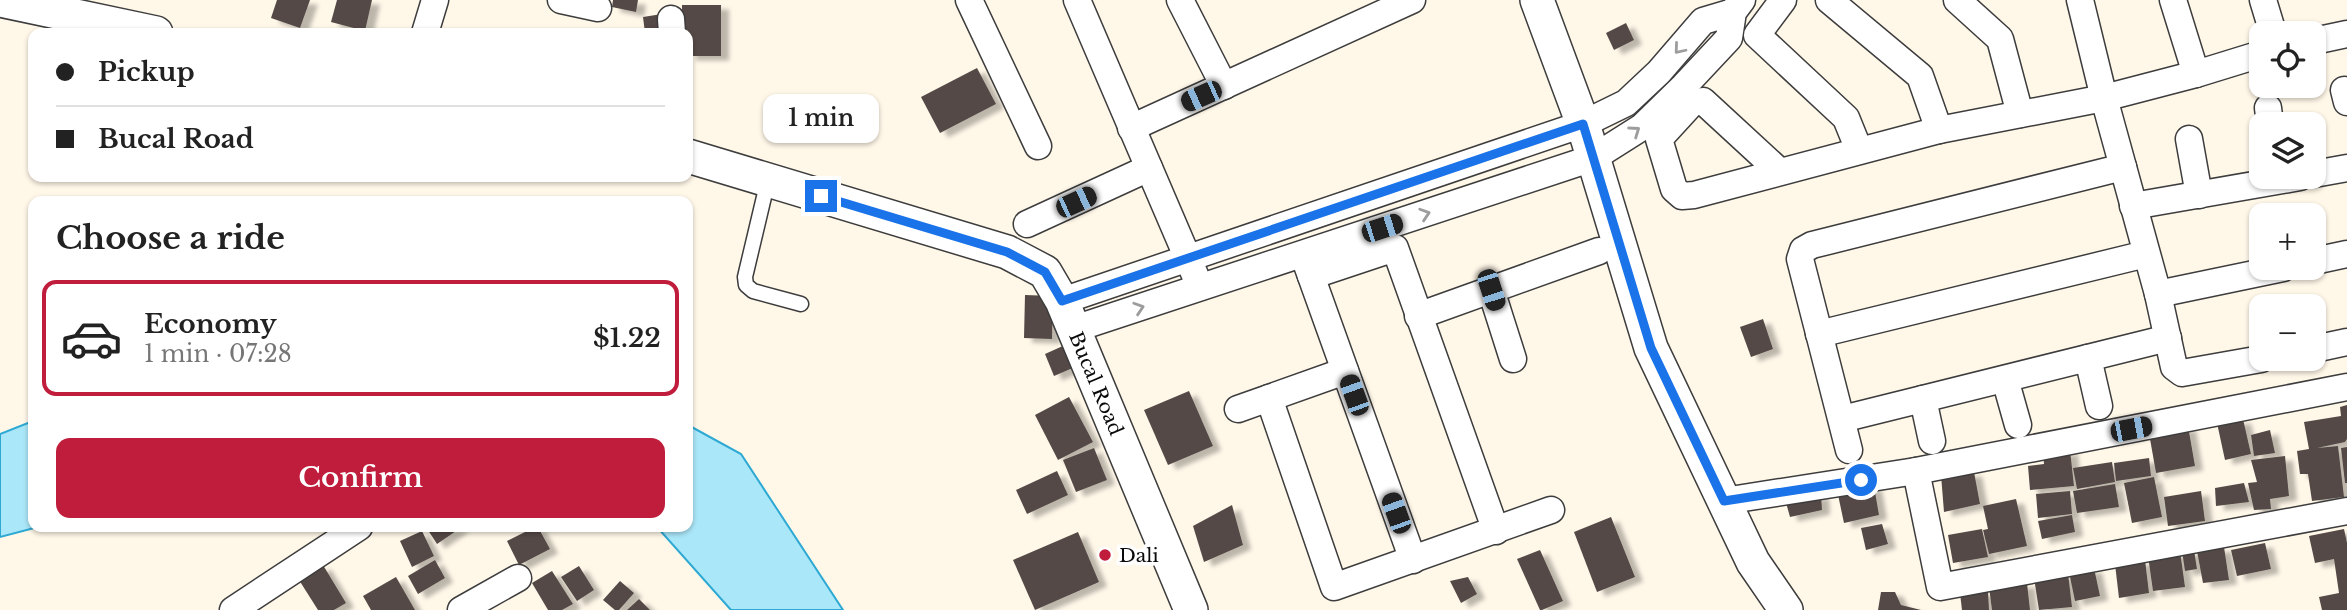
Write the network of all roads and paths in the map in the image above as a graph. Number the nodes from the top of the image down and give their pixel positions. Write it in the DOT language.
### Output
graph roads {
  1 [pos="435,0"];
  2 [pos="561,0"];
  3 [pos="969,0"];
  4 [pos="1077,0"];
  5 [pos="1412,0"];
  6 [pos="1537,0"];
  7 [pos="1783,0"];
  8 [pos="1829,0"];
  9 [pos="1956,0"];
  10 [pos="2080,0"];
  11 [pos="2174,0"];
  12 [pos="2263,0"];
  13 [pos="16,2"];
  14 [pos="1191,3"];
  15 [pos="1737,6"];
  16 [pos="598,8"];
  17 [pos="2269,21"];
  18 [pos="133,28"];
  19 [pos="427,28"];
  20 [pos="2347,34"];
  21 [pos="2326,38"];
  22 [pos="2249,58"];
  23 [pos="2196,75"];
  24 [pos="1224,86"];
  25 [pos="2104,98"];
  26 [pos="2020,114"];
  27 [pos="1583,124"];
  28 [pos="1131,128"];
  29 [pos="1939,130"];
  30 [pos="2189,139"];
  31 [pos="1038,146"];
  32 [pos="1858,150"];
  33 [pos="693,158"];
  34 [pos="1593,158"];
  35 [pos="2123,167"];
  36 [pos="1149,168"];
  37 [pos="2347,168"];
  38 [pos="1779,171"];
  39 [pos="2326,172"];
  40 [pos="768,180"];
  41 [pos="2249,185"];
  42 [pos="2199,195"];
  43 [pos="2133,206"];
  44 [pos="1293,223"];
  45 [pos="1027,224"];
  46 [pos="1599,251"];
  47 [pos="2146,254"];
  48 [pos="2347,254"];
  49 [pos="1188,258"];
  50 [pos="2326,258"];
  51 [pos="1307,265"];
  52 [pos="2249,275"];
  53 [pos="1200,288"];
  54 [pos="1491,290"];
  55 [pos="2158,294"];
  56 [pos="801,304"];
  57 [pos="1068,315"];
  58 [pos="1418,316"];
  59 [pos="1819,334"];
  60 [pos="2168,338"];
  61 [pos="2347,342"];
  62 [pos="2326,346"];
  63 [pos="2088,358"];
  64 [pos="1513,359"];
  65 [pos="2249,361"];
  66 [pos="1345,371"];
  67 [pos="2005,379"];
  68 [pos="2347,387"];
  69 [pos="1269,398"];
  70 [pos="1923,399"];
  71 [pos="2099,406"];
  72 [pos="1238,409"];
  73 [pos="1842,419"];
  74 [pos="2018,425"];
  75 [pos="1932,440"];
  76 [pos="1849,450"];
  77 [pos="1916,471"];
  78 [pos="1724,501"];
  79 [pos="1551,510"];
  80 [pos="2347,511"];
  81 [pos="1496,531"];
  82 [pos="351,532"];
  83 [pos="1413,560"];
  84 [pos="519,578"];
  85 [pos="1942,599"];
  86 [pos="233,610"];
  87 [pos="461,610"];
  88 [pos="1191,610"];
  89 [pos="1786,610"];
  1 -- 19 [label="street"];
  2 -- 16 [label="street"];
  3 -- 31 [label="street"];
  4 -- 28 [label="street"];
  5 -- 24 [label="street"];
  6 -- 27 [label="street"];
  7 -- 32 [label="street"];
  8 -- 29 [label="street"];
  9 -- 26 [label="street"];
  10 -- 25 [label="street"];
  11 -- 23 [label="street"];
  12 -- 17 [label="street"];
  13 -- 18 [label="street"];
  14 -- 24 [label="street"];
  15 -- 27 [label="street, one-way"];
  34 -- 15 [label="street, one-way"];
  20 -- 21 [label="street"];
  22 -- 23 [label="street"];
  23 -- 25 [label="street"];
  24 -- 28 [label="street"];
  25 -- 26 [label="street"];
  25 -- 35 [label="street"];
  26 -- 29 [label="street"];
  27 -- 34 [label="street"];
  27 -- 44 [label="street"];
  28 -- 36 [label="street"];
  29 -- 32 [label="street"];
  30 -- 42 [label="street"];
  32 -- 38 [label="street"];
  33 -- 40 [label="street, Bucal Road"];
  51 -- 34 [label="street, one-way"];
  34 -- 78 [label="street"];
  35 -- 43 [label="street"];
  35 -- 59 [label="street"];
  36 -- 45 [label="street"];
  36 -- 49 [label="street"];
  37 -- 39 [label="street"];
  40 -- 56 [label="lane"];
  40 -- 57 [label="street, Bucal Road"];
  41 -- 42 [label="street"];
  42 -- 43 [label="street"];
  43 -- 47 [label="street"];
  44 -- 49 [label="street"];
  44 -- 51 [label="street"];
  46 -- 54 [label="street"];
  47 -- 55 [label="street"];
  47 -- 59 [label="street"];
  48 -- 50 [label="street"];
  49 -- 53 [label="street"];
  49 -- 57 [label="street"];
  51 -- 53 [label="street"];
  51 -- 58 [label="street"];
  51 -- 66 [label="street"];
  52 -- 55 [label="street"];
  57 -- 53 [label="street, one-way"];
  54 -- 58 [label="street"];
  54 -- 64 [label="street"];
  55 -- 60 [label="street"];
  57 -- 88 [label="street, Bucal Road"];
  58 -- 81 [label="street"];
  59 -- 73 [label="street"];
  60 -- 63 [label="street"];
  60 -- 65 [label="street"];
  61 -- 62 [label="street"];
  63 -- 67 [label="street"];
  63 -- 71 [label="street"];
  66 -- 69 [label="street"];
  66 -- 83 [label="street"];
  67 -- 70 [label="street"];
  67 -- 74 [label="street"];
  68 -- 77 [label="street"];
  69 -- 72 [label="street"];
  69 -- 83 [label="street"];
  70 -- 73 [label="street"];
  70 -- 75 [label="street"];
  73 -- 76 [label="street"];
  77 -- 78 [label="street"];
  77 -- 85 [label="street"];
  78 -- 89 [label="street"];
  79 -- 81 [label="street"];
  80 -- 85 [label="street"];
  81 -- 83 [label="street"];
  82 -- 86 [label="street"];
  84 -- 87 [label="street"];
}
